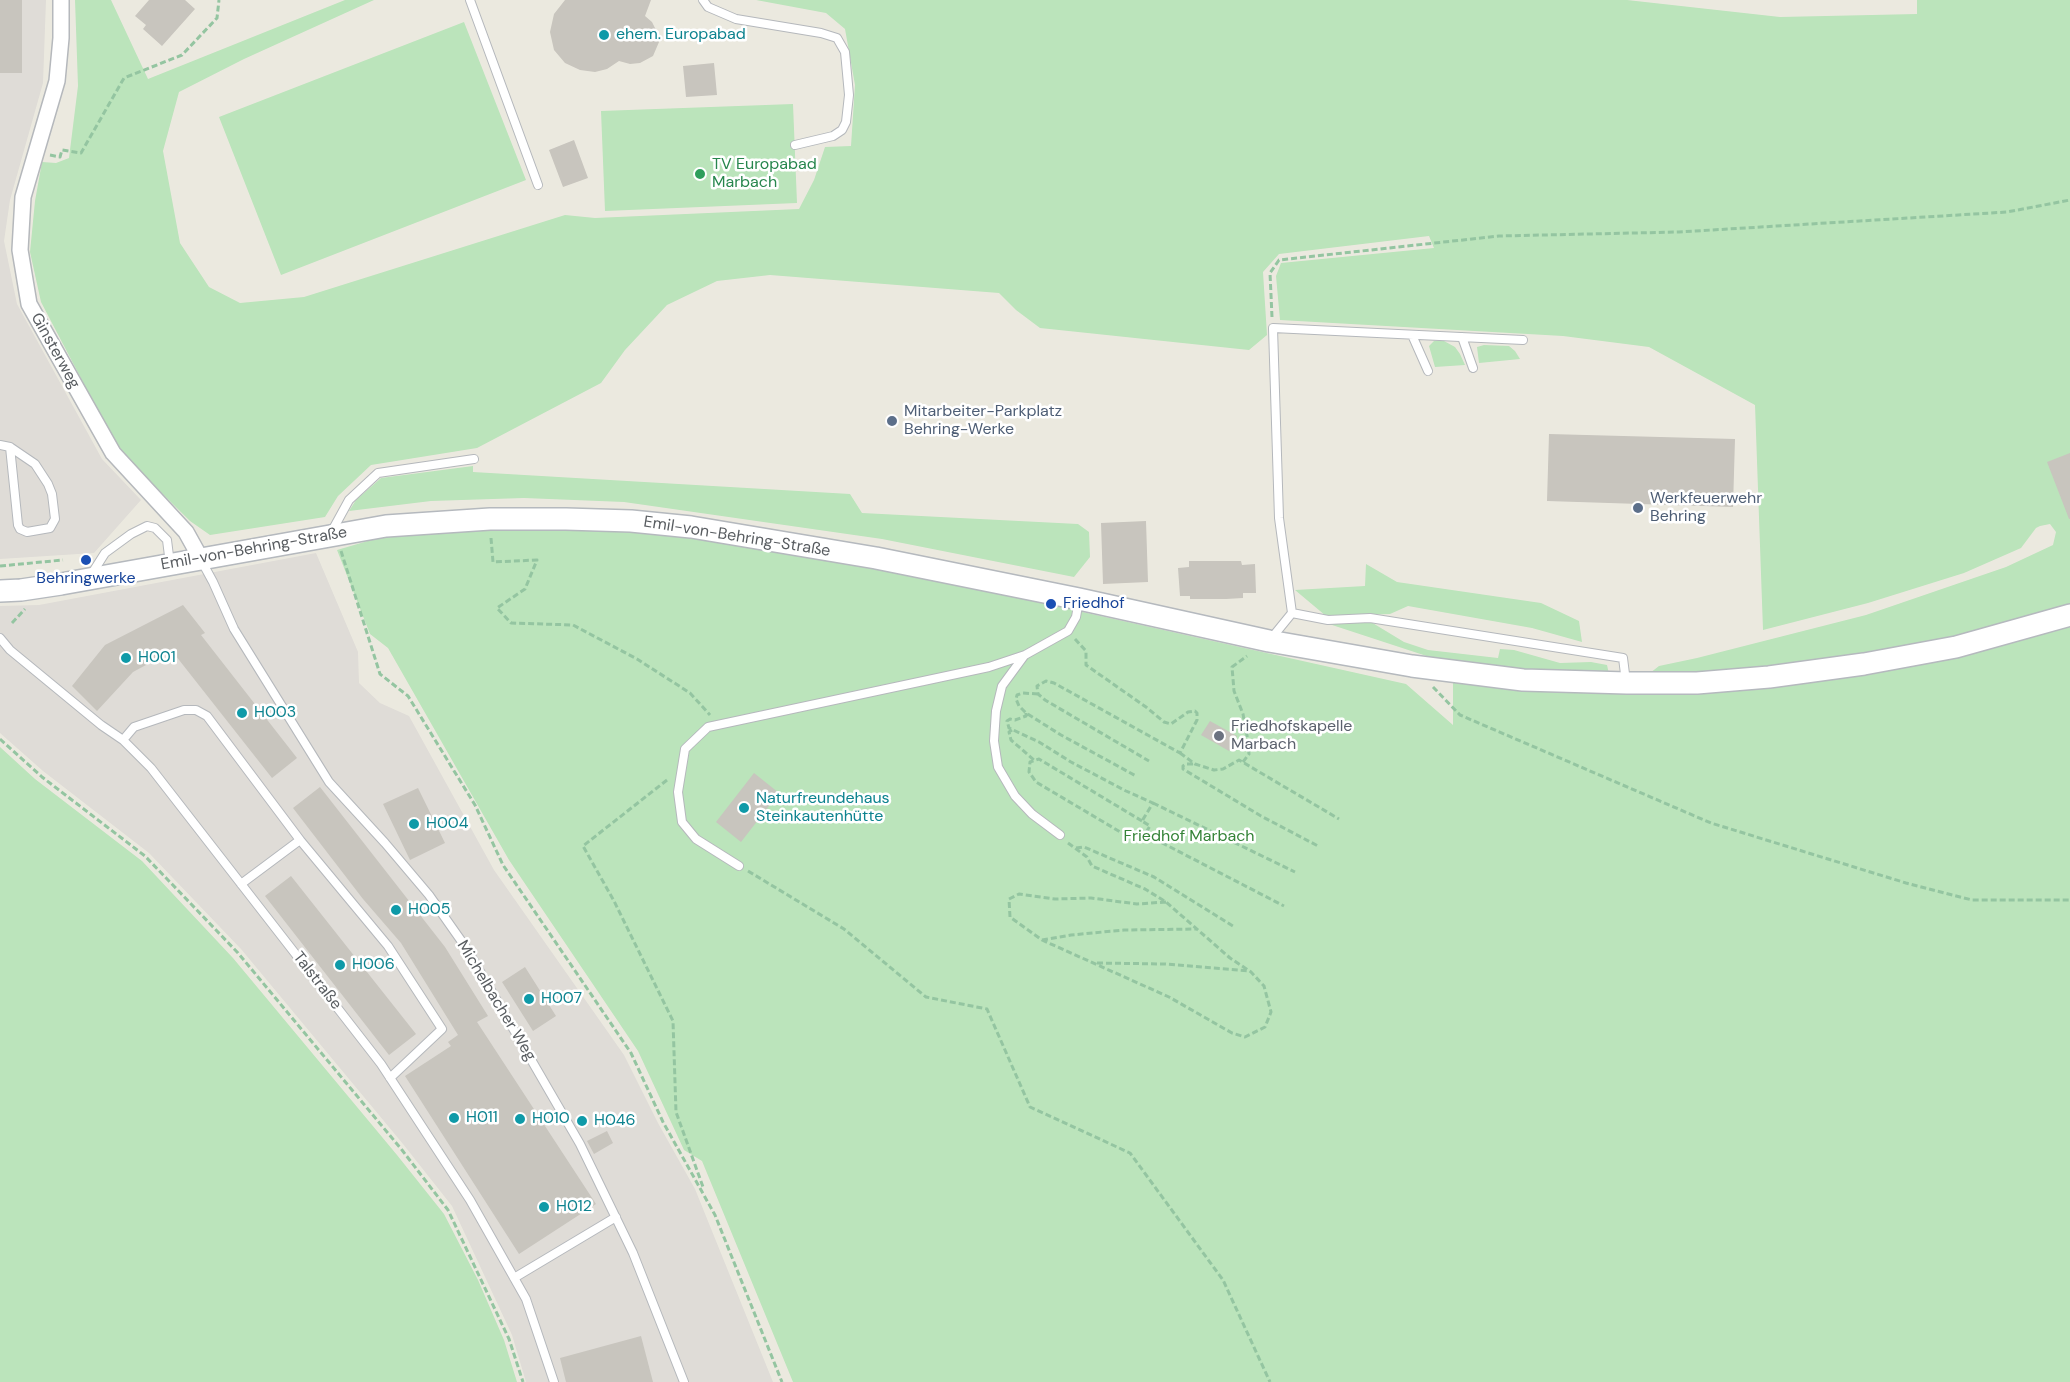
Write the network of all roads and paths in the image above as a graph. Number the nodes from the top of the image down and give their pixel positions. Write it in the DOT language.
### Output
graph roads {
  1 [pos="61,0"];
  2 [pos="219,0"];
  3 [pos="470,0"];
  4 [pos="703,0"];
  5 [pos="795,145"];
  6 [pos="36,152"];
  7 [pos="538,185"];
  8 [pos="2070,200"];
  9 [pos="1273,328"];
  10 [pos="1412,335"];
  11 [pos="1462,337"];
  12 [pos="1523,340"];
  13 [pos="1473,368"];
  14 [pos="1428,371"];
  15 [pos="0,445"];
  16 [pos="10,447"];
  17 [pos="474,459"];
  18 [pos="490,519"];
  19 [pos="333,534"];
  20 [pos="201,559"];
  21 [pos="63,560"];
  22 [pos="170,564"];
  23 [pos="0,566"];
  24 [pos="90,579"];
  25 [pos="0,591"];
  26 [pos="1079,598"];
  27 [pos="30,604"];
  28 [pos="1292,613"];
  29 [pos="2070,615"];
  30 [pos="12,623"];
  31 [pos="1068,631"];
  32 [pos="0,638"];
  33 [pos="1269,641"];
  34 [pos="1025,655"];
  35 [pos="1412,666"];
  36 [pos="1627,683"];
  37 [pos="1038,694"];
  38 [pos="1026,713"];
  39 [pos="719,724"];
  40 [pos="1012,730"];
  41 [pos="0,739"];
  42 [pos="123,740"];
  43 [pos="1180,753"];
  44 [pos="1034,760"];
  45 [pos="1149,761"];
  46 [pos="1243,762"];
  47 [pos="1195,764"];
  48 [pos="680,770"];
  49 [pos="1136,776"];
  50 [pos="1153,803"];
  51 [pos="1339,819"];
  52 [pos="1142,821"];
  53 [pos="1145,834"];
  54 [pos="1060,835"];
  55 [pos="300,840"];
  56 [pos="1318,846"];
  57 [pos="1074,848"];
  58 [pos="739,866"];
  59 [pos="1295,872"];
  60 [pos="242,884"];
  61 [pos="2070,900"];
  62 [pos="1166,902"];
  63 [pos="1284,906"];
  64 [pos="1233,926"];
  65 [pos="1199,930"];
  66 [pos="1042,940"];
  67 [pos="1094,963"];
  68 [pos="1251,972"];
  69 [pos="390,1078"];
  70 [pos="706,1197"];
  71 [pos="616,1218"];
  72 [pos="514,1278"];
  73 [pos="523,1382"];
  74 [pos="554,1382"];
  75 [pos="684,1382"];
  76 [pos="782,1382"];
  77 [pos="1270,1382"];
  1 -- 6 [label="street, Ginsterweg"];
  2 -- 6 [label="path"];
  3 -- 7 [label="lane"];
  4 -- 5 [label="lane"];
  6 -- 20 [label="street, Ginsterweg"];
  8 -- 9 [label="path"];
  9 -- 10 [label="lane"];
  9 -- 28 [label="lane"];
  10 -- 11 [label="lane"];
  10 -- 14 [label="lane"];
  11 -- 12 [label="lane"];
  11 -- 13 [label="lane"];
  15 -- 16 [label="lane"];
  16 -- 16 [label="lane"];
  17 -- 19 [label="lane"];
  18 -- 19 [label="main road, Emil-von-Behring-Straße"];
  18 -- 26 [label="main road, Emil-von-Behring-Straße"];
  18 -- 39 [label="path"];
  19 -- 20 [label="main road, Emil-von-Behring-Straße"];
  19 -- 70 [label="path"];
  20 -- 22 [label="main road, Emil-von-Behring-Straße"];
  20 -- 71 [label="lane, Michelbacher Weg"];
  21 -- 23 [label="path"];
  22 -- 24 [label="main road, Emil-von-Behring-Straße"];
  22 -- 24 [label="lane"];
  24 -- 25 [label="main road, Emil-von-Behring-Straße"];
  26 -- 31 [label="lane"];
  26 -- 33 [label="main road, Emil-von-Behring-Straße"];
  27 -- 30 [label="path"];
  28 -- 33 [label="lane"];
  28 -- 36 [label="lane"];
  29 -- 36 [label="main road, Emil-von-Behring-Straße"];
  31 -- 34 [label="lane"];
  31 -- 43 [label="path"];
  32 -- 42 [label="lane, Talstraße"];
  33 -- 35 [label="main road, Emil-von-Behring-Straße"];
  33 -- 46 [label="path"];
  34 -- 39 [label="lane"];
  34 -- 54 [label="lane"];
  35 -- 36 [label="main road, Emil-von-Behring-Straße"];
  35 -- 61 [label="path"];
  37 -- 38 [label="path"];
  37 -- 43 [label="path"];
  37 -- 45 [label="path"];
  38 -- 40 [label="path"];
  38 -- 49 [label="path"];
  39 -- 48 [label="lane"];
  40 -- 44 [label="path"];
  40 -- 50 [label="path"];
  41 -- 73 [label="path"];
  42 -- 55 [label="lane"];
  42 -- 60 [label="lane, Talstraße"];
  43 -- 47 [label="path"];
  44 -- 52 [label="path"];
  44 -- 53 [label="path"];
  46 -- 47 [label="path"];
  46 -- 51 [label="path"];
  47 -- 56 [label="path"];
  48 -- 58 [label="lane"];
  48 -- 70 [label="path"];
  50 -- 52 [label="path"];
  50 -- 59 [label="path"];
  52 -- 53 [label="path"];
  53 -- 63 [label="path"];
  54 -- 57 [label="path"];
  55 -- 60 [label="lane"];
  55 -- 69 [label="lane"];
  57 -- 62 [label="path"];
  57 -- 64 [label="path"];
  58 -- 77 [label="path"];
  60 -- 69 [label="lane, Talstraße"];
  62 -- 65 [label="path"];
  62 -- 66 [label="path"];
  65 -- 66 [label="path"];
  65 -- 68 [label="path"];
  66 -- 67 [label="path"];
  67 -- 68 [label="path"];
  67 -- 68 [label="path"];
  69 -- 72 [label="lane, Talstraße"];
  70 -- 76 [label="path"];
  71 -- 72 [label="lane"];
  71 -- 75 [label="lane, Michelbacher Weg"];
  72 -- 74 [label="lane, Talstraße"];
}
